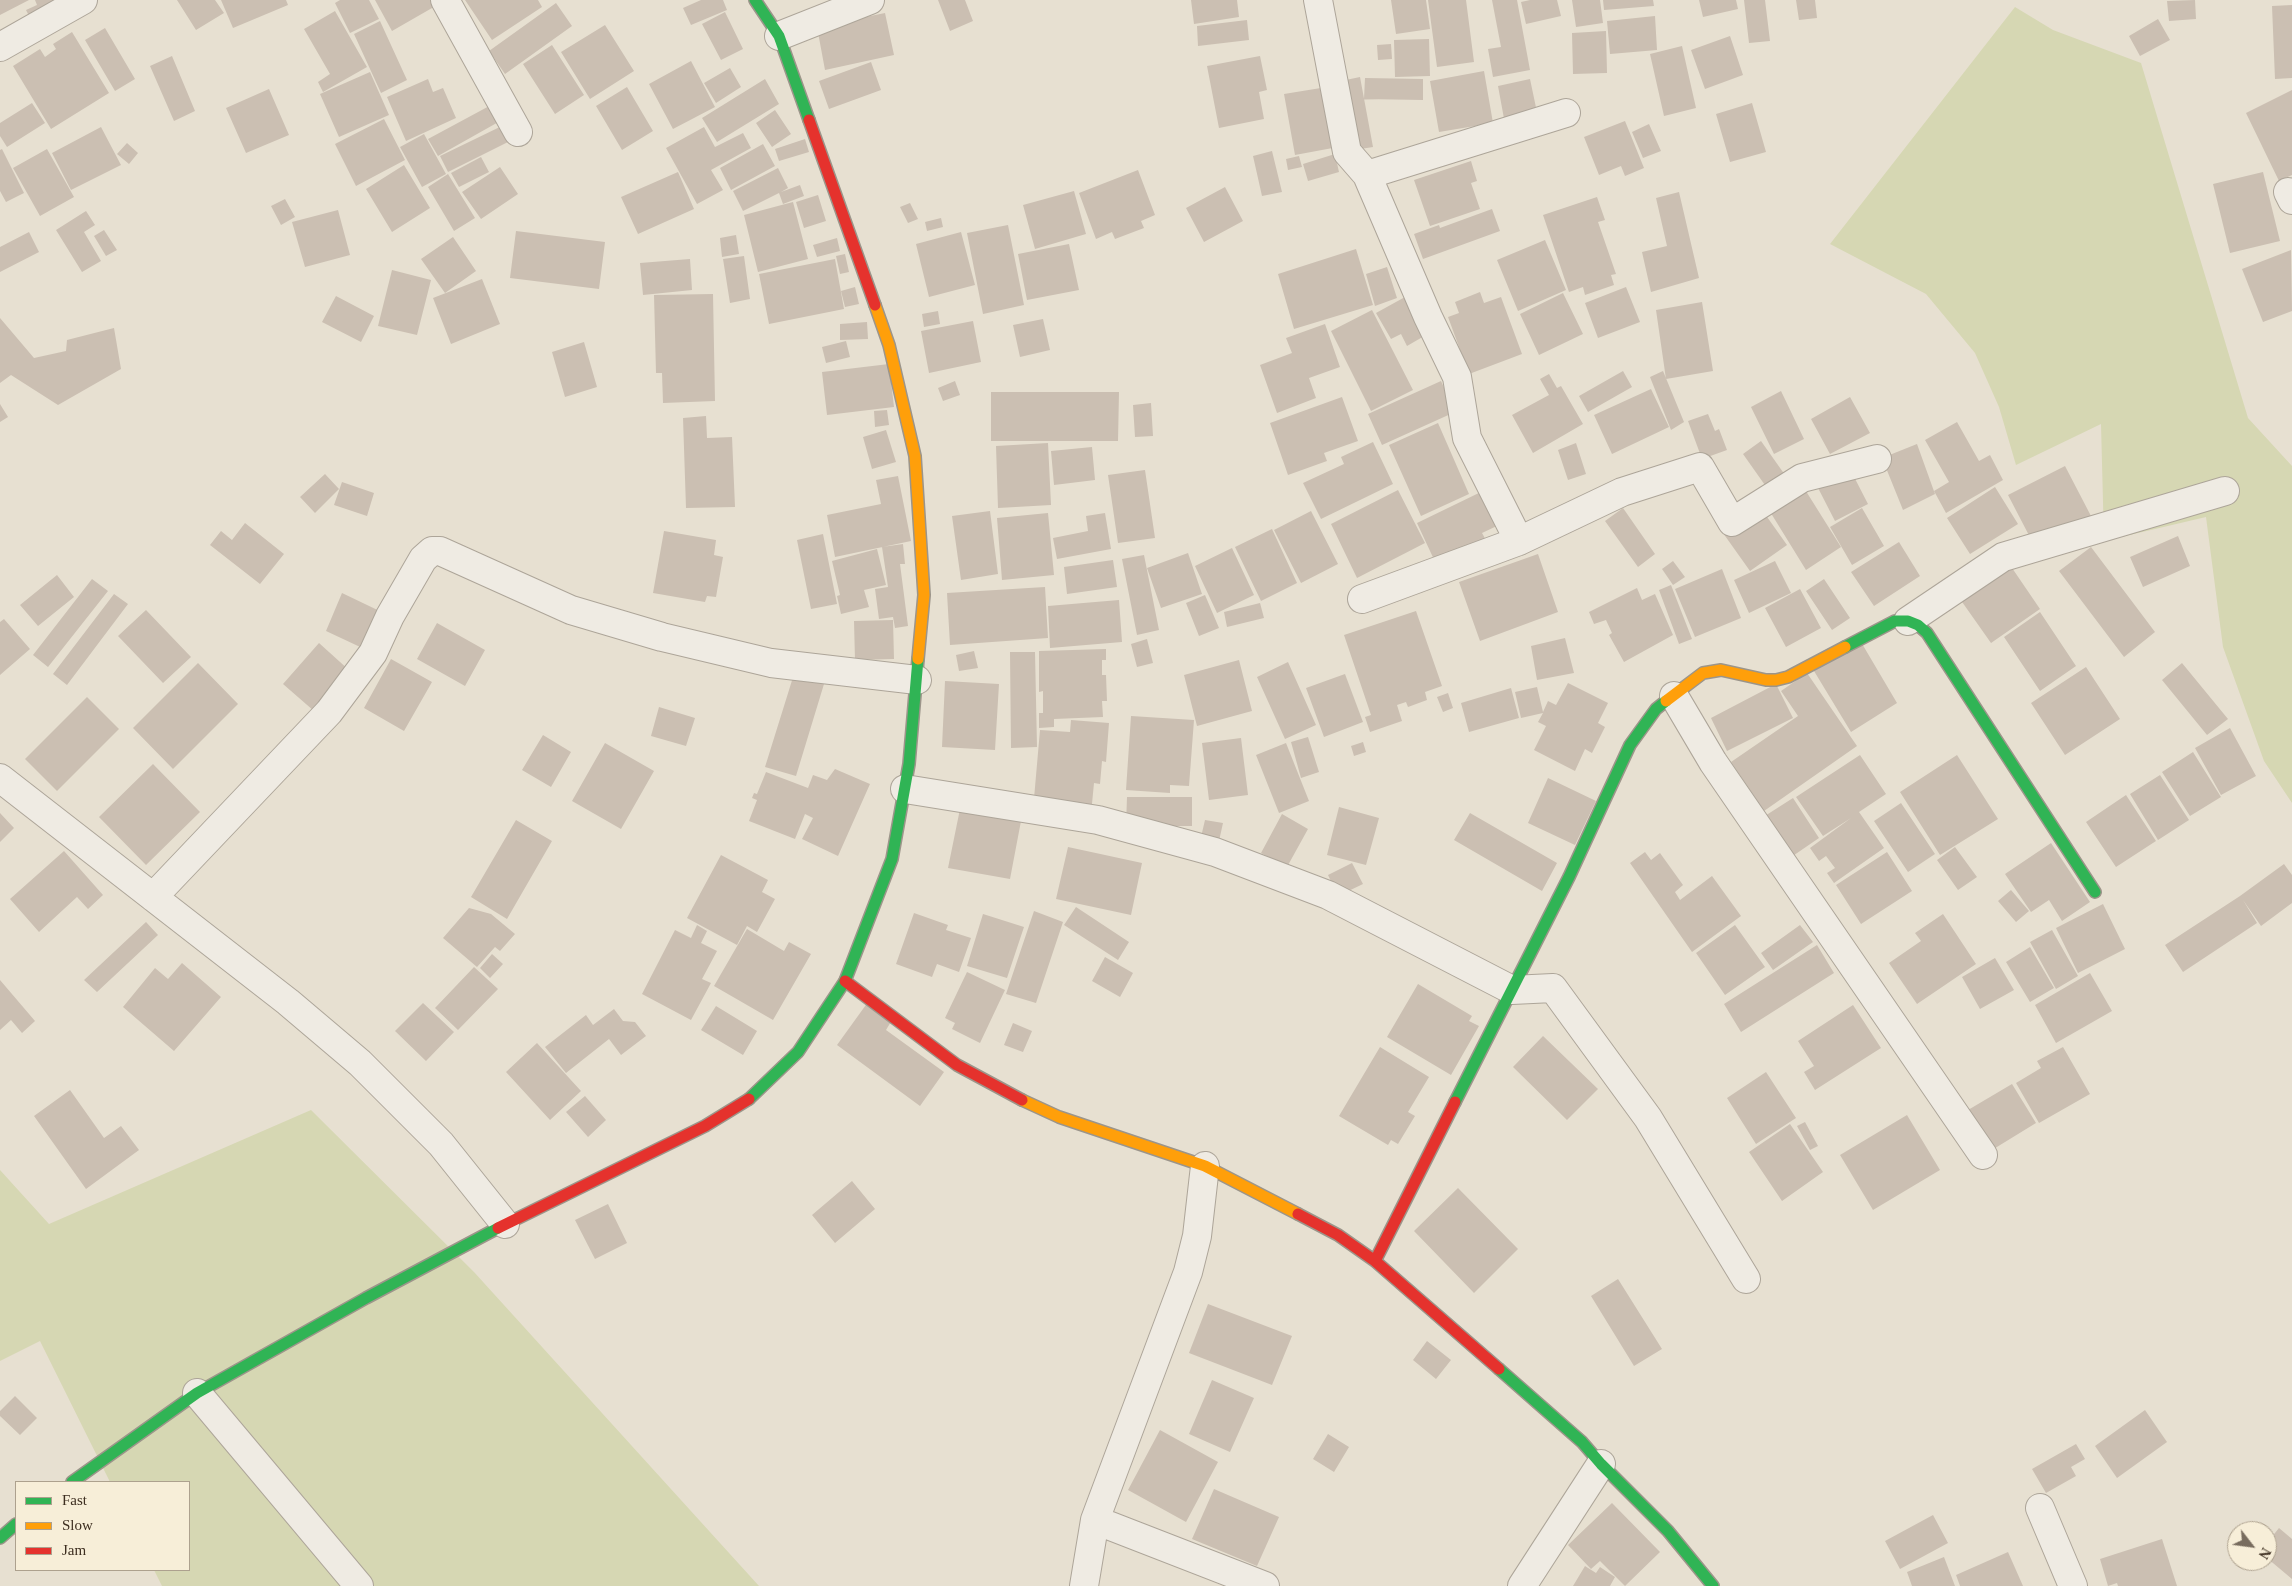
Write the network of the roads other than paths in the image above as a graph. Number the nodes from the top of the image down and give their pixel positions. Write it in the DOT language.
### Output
graph roads {
  1 [pos="83,0"];
  2 [pos="445,0"];
  3 [pos="755,0"];
  4 [pos="870,0"];
  5 [pos="1318,0"];
  6 [pos="779,36"];
  7 [pos="0,47"];
  8 [pos="1566,113"];
  9 [pos="518,132"];
  10 [pos="1367,174"];
  11 [pos="1877,459"];
  12 [pos="2225,491"];
  13 [pos="1519,541"];
  14 [pos="1362,599"];
  15 [pos="1908,620"];
  16 [pos="916,680"];
  17 [pos="1674,696"];
  18 [pos="0,778"];
  19 [pos="904,789"];
  20 [pos="2094,892"];
  21 [pos="153,897"];
  22 [pos="845,981"];
  23 [pos="1512,990"];
  24 [pos="1983,1155"];
  25 [pos="1205,1166"];
  26 [pos="505,1224"];
  27 [pos="1375,1261"];
  28 [pos="1746,1279"];
  29 [pos="197,1393"];
  30 [pos="1601,1464"];
  31 [pos="73,1481"];
  32 [pos="2040,1508"];
  33 [pos="1095,1520"];
  34 [pos="15,1525"];
  35 [pos="0,1538"];
  36 [pos="359,1586"];
  37 [pos="1084,1586"];
  38 [pos="1264,1586"];
  39 [pos="1522,1586"];
  40 [pos="1713,1586"];
  41 [pos="2073,1586"];
  1 -- 7 [label="street"];
  2 -- 9 [label="street"];
  3 -- 6 [label="street"];
  4 -- 6 [label="street"];
  5 -- 10 [label="street"];
  6 -- 16 [label="street"];
  8 -- 10 [label="street"];
  10 -- 13 [label="street"];
  11 -- 13 [label="street"];
  12 -- 15 [label="street"];
  13 -- 14 [label="street"];
  15 -- 17 [label="street"];
  15 -- 20 [label="street"];
  16 -- 19 [label="street"];
  16 -- 21 [label="street"];
  17 -- 23 [label="street"];
  17 -- 24 [label="street"];
  18 -- 21 [label="street"];
  19 -- 22 [label="street"];
  19 -- 23 [label="street"];
  21 -- 26 [label="street"];
  22 -- 25 [label="street"];
  22 -- 26 [label="street"];
  23 -- 27 [label="street"];
  23 -- 28 [label="street"];
  25 -- 27 [label="street"];
  25 -- 33 [label="street"];
  26 -- 29 [label="street"];
  27 -- 30 [label="street"];
  29 -- 31 [label="street"];
  29 -- 36 [label="street"];
  30 -- 39 [label="street"];
  30 -- 40 [label="street"];
  32 -- 41 [label="street"];
  33 -- 37 [label="street"];
  33 -- 38 [label="street"];
  34 -- 35 [label="street"];
}
